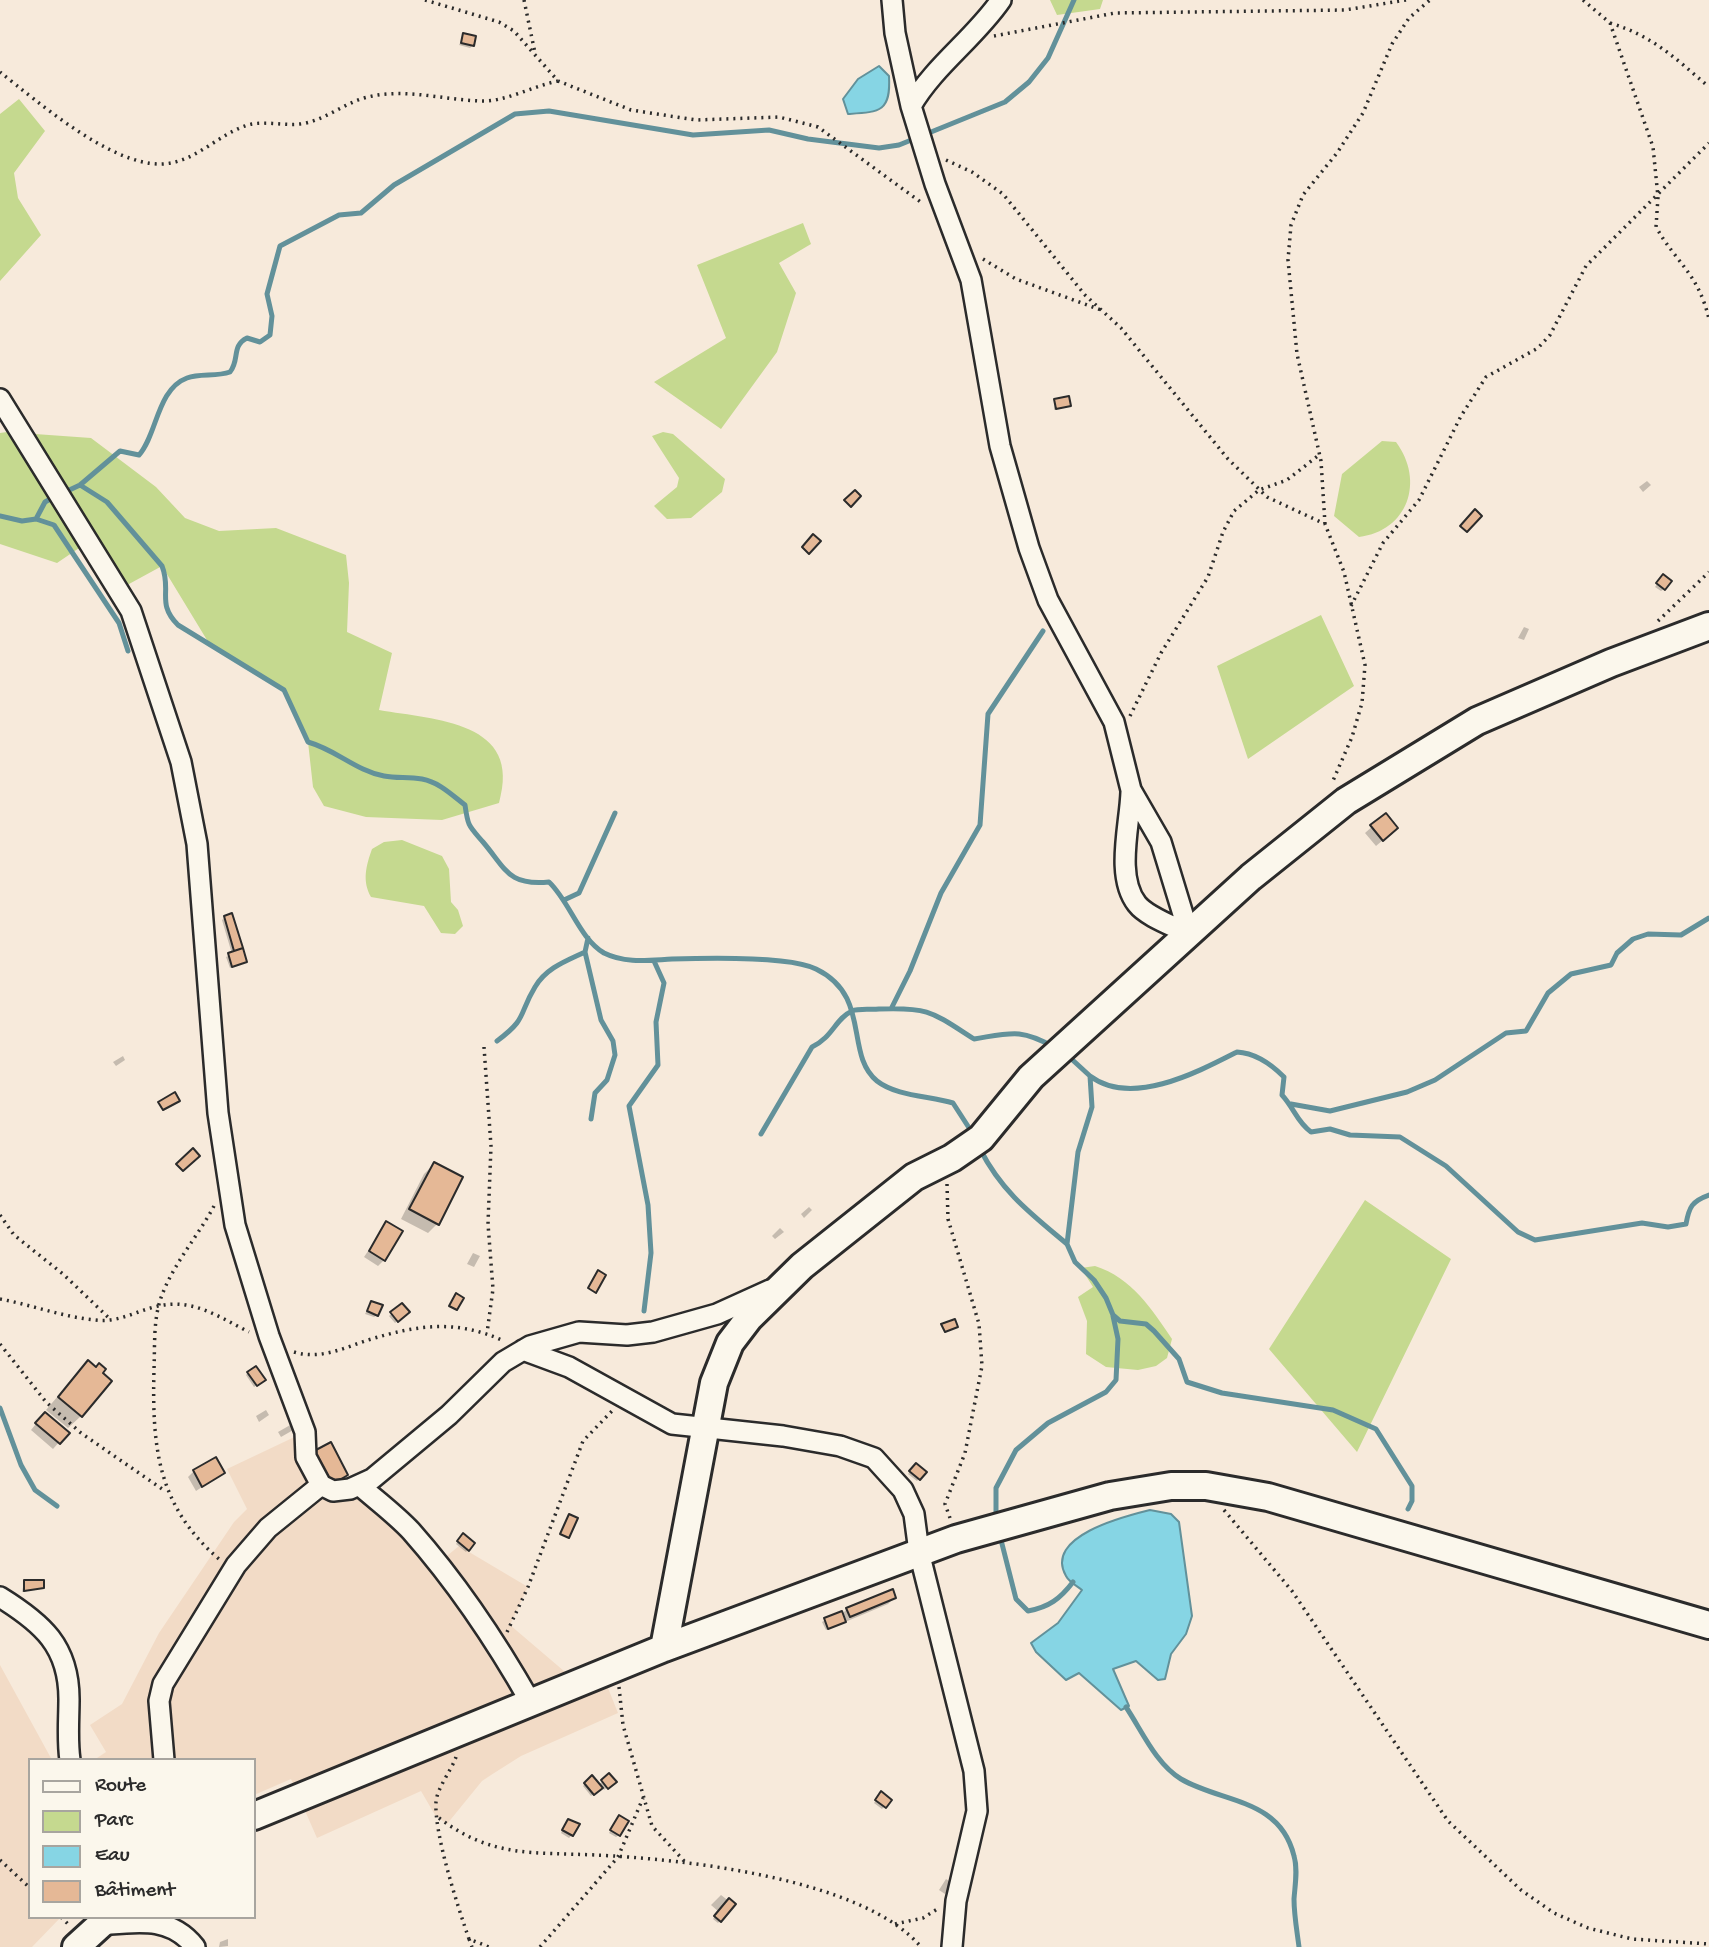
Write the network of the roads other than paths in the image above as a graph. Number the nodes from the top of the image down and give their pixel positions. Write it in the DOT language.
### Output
graph roads {
  1 [pos="892,0"];
  2 [pos="1001,0"];
  3 [pos="911,106"];
  4 [pos="0,399"];
  5 [pos="1709,626"];
  6 [pos="1131,790"];
  7 [pos="1189,934"];
  8 [pos="783,1284"];
  9 [pos="523,1350"];
  10 [pos="704,1429"];
  11 [pos="321,1485"];
  12 [pos="359,1485"];
  13 [pos="919,1552"];
  14 [pos="0,1597"];
  15 [pos="1709,1625"];
  16 [pos="664,1648"];
  17 [pos="531,1703"];
  18 [pos="70,1758"];
  19 [pos="164,1758"];
  20 [pos="256,1815"];
  21 [pos="104,1921"];
  22 [pos="76,1947"];
  23 [pos="195,1947"];
  24 [pos="952,1947"];
  1 -- 3 [label="street"];
  2 -- 3 [label="street"];
  3 -- 6 [label="street"];
  4 -- 11 [label="street"];
  5 -- 7 [label="street"];
  6 -- 7 [label="street"];
  6 -- 7 [label="street"];
  7 -- 8 [label="street"];
  8 -- 9 [label="street"];
  8 -- 10 [label="street"];
  9 -- 10 [label="street"];
  9 -- 12 [label="street"];
  10 -- 13 [label="street"];
  10 -- 16 [label="street"];
  11 -- 12 [label="street"];
  11 -- 19 [label="street"];
  12 -- 17 [label="street"];
  13 -- 15 [label="street"];
  13 -- 16 [label="street"];
  13 -- 24 [label="street"];
  14 -- 18 [label="street"];
  16 -- 17 [label="street"];
  17 -- 20 [label="street"];
  21 -- 22 [label="street"];
  21 -- 23 [label="street"];
}
